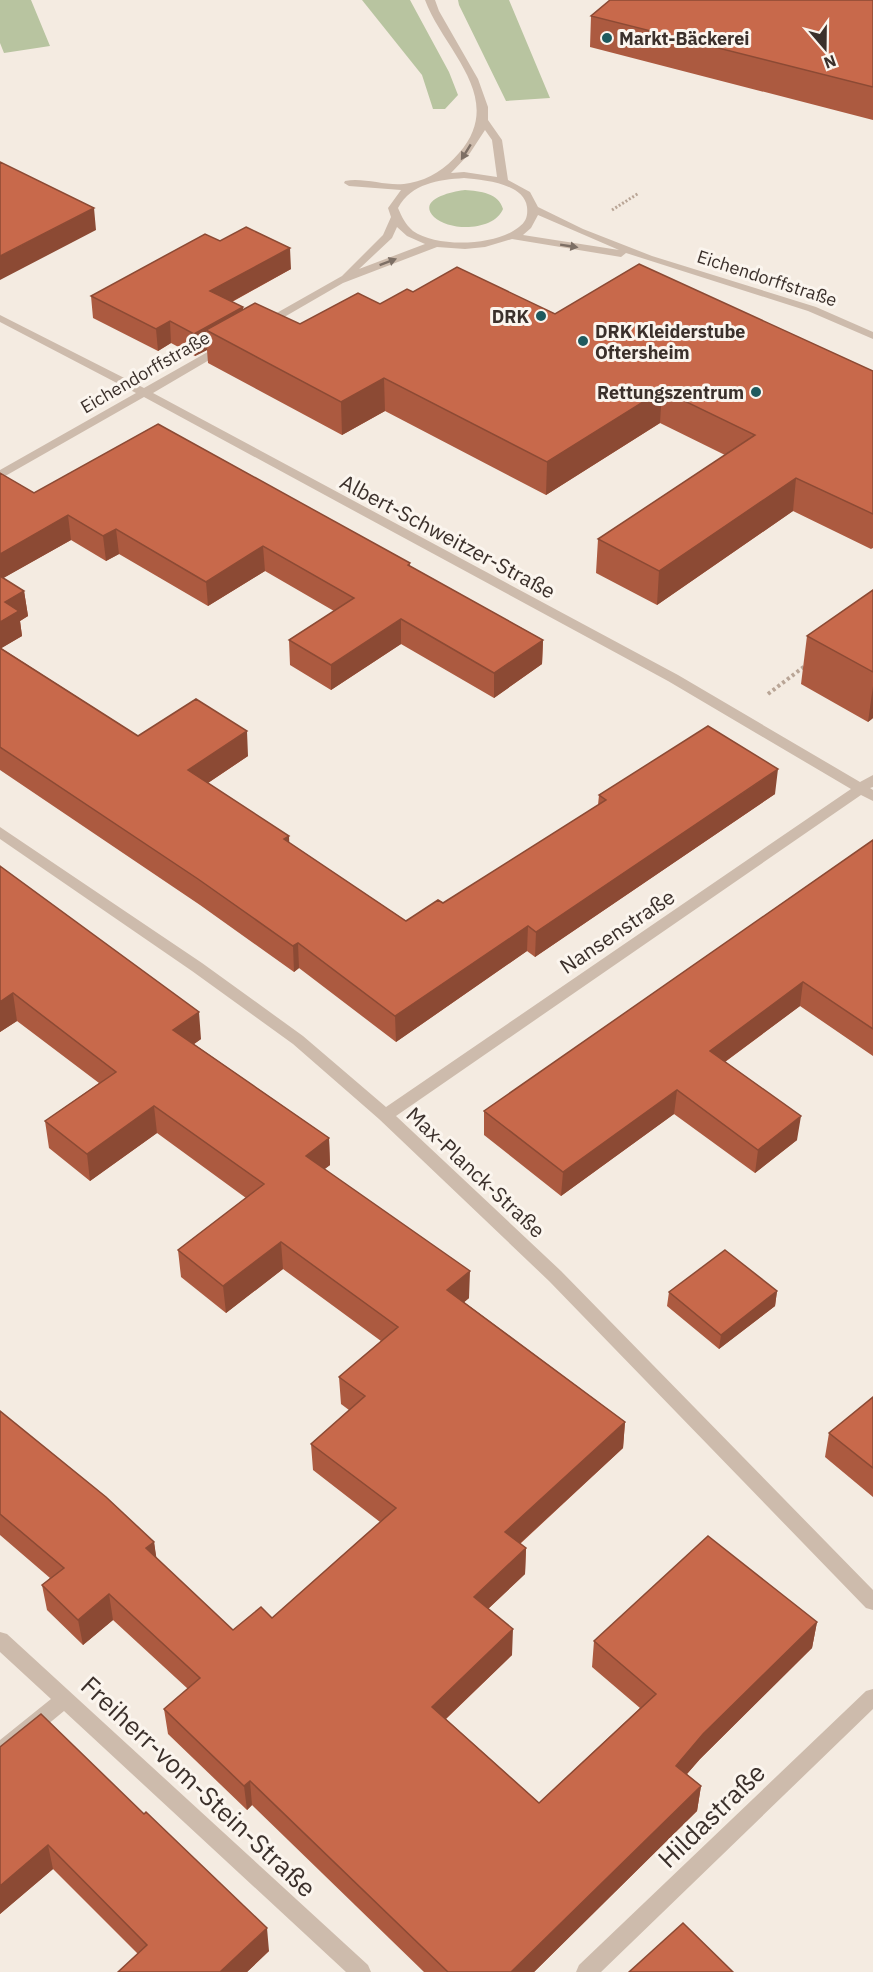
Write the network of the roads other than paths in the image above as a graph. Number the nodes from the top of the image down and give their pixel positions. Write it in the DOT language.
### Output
graph roads {
  1 [pos="430,0"];
  2 [pos="483,120"];
  3 [pos="440,177"];
  4 [pos="503,181"];
  5 [pos="411,187"];
  6 [pos="395,202"];
  7 [pos="533,209"];
  8 [pos="395,219"];
  9 [pos="511,236"];
  10 [pos="437,243"];
  11 [pos="648,258"];
  12 [pos="339,281"];
  13 [pos="0,318"];
  14 [pos="253,331"];
  15 [pos="873,336"];
  16 [pos="233,342"];
  17 [pos="144,393"];
  18 [pos="0,475"];
  19 [pos="869,788"];
  20 [pos="0,832"];
  21 [pos="385,1115"];
  22 [pos="873,1602"];
  23 [pos="0,1640"];
  24 [pos="873,1697"];
  25 [pos="65,1699"];
  26 [pos="0,1752"];
  27 [pos="361,1972"];
  28 [pos="586,1972"];
  1 -- 2 [label="street"];
  2 -- 3 [label="street, one-way"];
  2 -- 4 [label="street"];
  3 -- 4 [label="street"];
  3 -- 5 [label="street"];
  4 -- 7 [label="street"];
  5 -- 6 [label="street"];
  5 -- 6 [label="street"];
  6 -- 8 [label="street"];
  7 -- 9 [label="street"];
  7 -- 11 [label="street, Eichendorffstraße"];
  8 -- 10 [label="street"];
  8 -- 12 [label="street"];
  9 -- 10 [label="street"];
  9 -- 11 [label="street, Eichendorffstraße, one-way"];
  12 -- 10 [label="street, one-way"];
  11 -- 15 [label="street, Eichendorffstraße"];
  12 -- 14 [label="street"];
  13 -- 17 [label="street, Albert-Schweitzer-Straße"];
  16 -- 17 [label="street, Eichendorffstraße"];
  17 -- 18 [label="street, Eichendorffstraße"];
  17 -- 19 [label="street, Albert-Schweitzer-Straße"];
  19 -- 21 [label="street, Nansenstraße"];
  20 -- 21 [label="street, Max-Planck-Straße"];
  21 -- 22 [label="street, Max-Planck-Straße"];
  23 -- 25 [label="street, Freiherr-vom-Stein-Straße"];
  24 -- 28 [label="street, Hildastraße"];
  25 -- 26 [label="street"];
  25 -- 27 [label="street, Freiherr-vom-Stein-Straße"];
}
